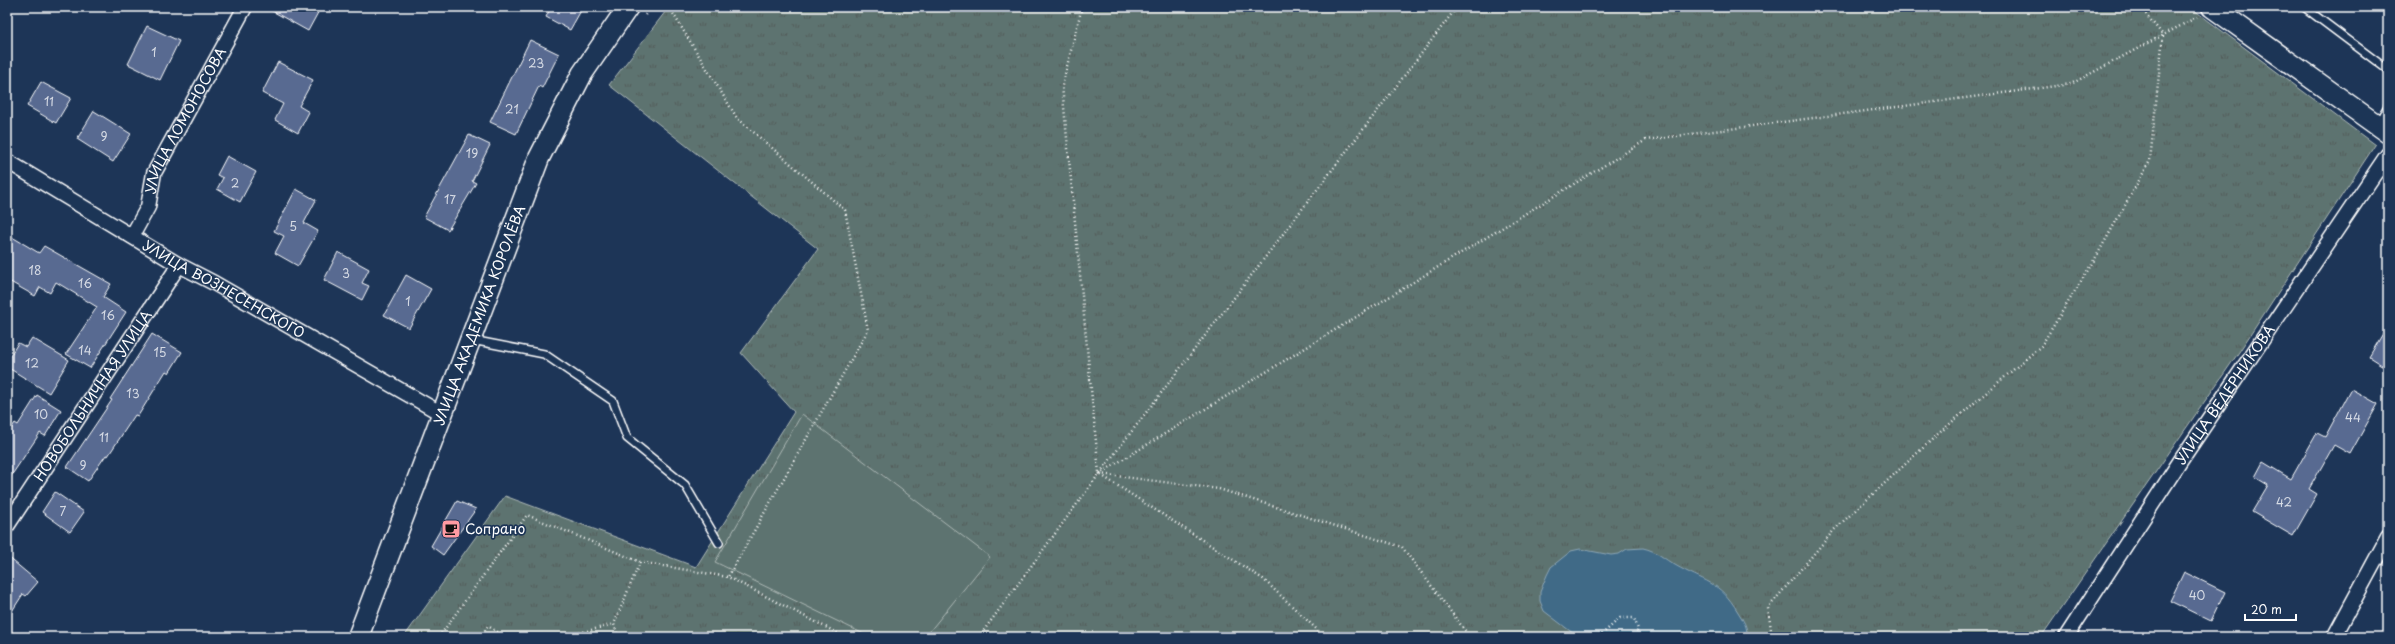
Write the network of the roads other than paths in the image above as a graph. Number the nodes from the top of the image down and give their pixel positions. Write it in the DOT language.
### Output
graph roads {
  1 [pos="245,7"];
  2 [pos="2213,7"];
  3 [pos="2304,7"];
  4 [pos="635,13"];
  5 [pos="2388,70"];
  6 [pos="2388,106"];
  7 [pos="2382,129"];
  8 [pos="2388,154"];
  9 [pos="7,161"];
  10 [pos="132,236"];
  11 [pos="178,265"];
  12 [pos="470,339"];
  13 [pos="442,414"];
  14 [pos="7,526"];
  15 [pos="2388,537"];
  16 [pos="719,543"];
  17 [pos="358,637"];
  18 [pos="2066,637"];
  19 [pos="2334,637"];
  1 -- 10 [label="street, УЛИЦА ЛОМОНОСОВА"];
  2 -- 7 [label="street"];
  3 -- 5 [label="lane"];
  4 -- 12 [label="street, УЛИЦА АКАДЕМИКА КОРОЛЁВА"];
  6 -- 7 [label="lane"];
  8 -- 18 [label="street, УЛИЦА ВЕДЕРНИКОВА"];
  9 -- 10 [label="street, УЛИЦА ВОЗНЕСЕНСКОГО"];
  10 -- 11 [label="street, УЛИЦА ВОЗНЕСЕНСКОГО"];
  11 -- 13 [label="street, УЛИЦА ВОЗНЕСЕНСКОГО"];
  11 -- 14 [label="street, НОВОБОЛЬНИЧНАЯ УЛИЦА"];
  12 -- 13 [label="street, УЛИЦА АКАДЕМИКА КОРОЛЁВА"];
  12 -- 16 [label="lane"];
  13 -- 17 [label="street, УЛИЦА АКАДЕМИКА КОРОЛЁВА"];
  15 -- 19 [label="street"];
}
